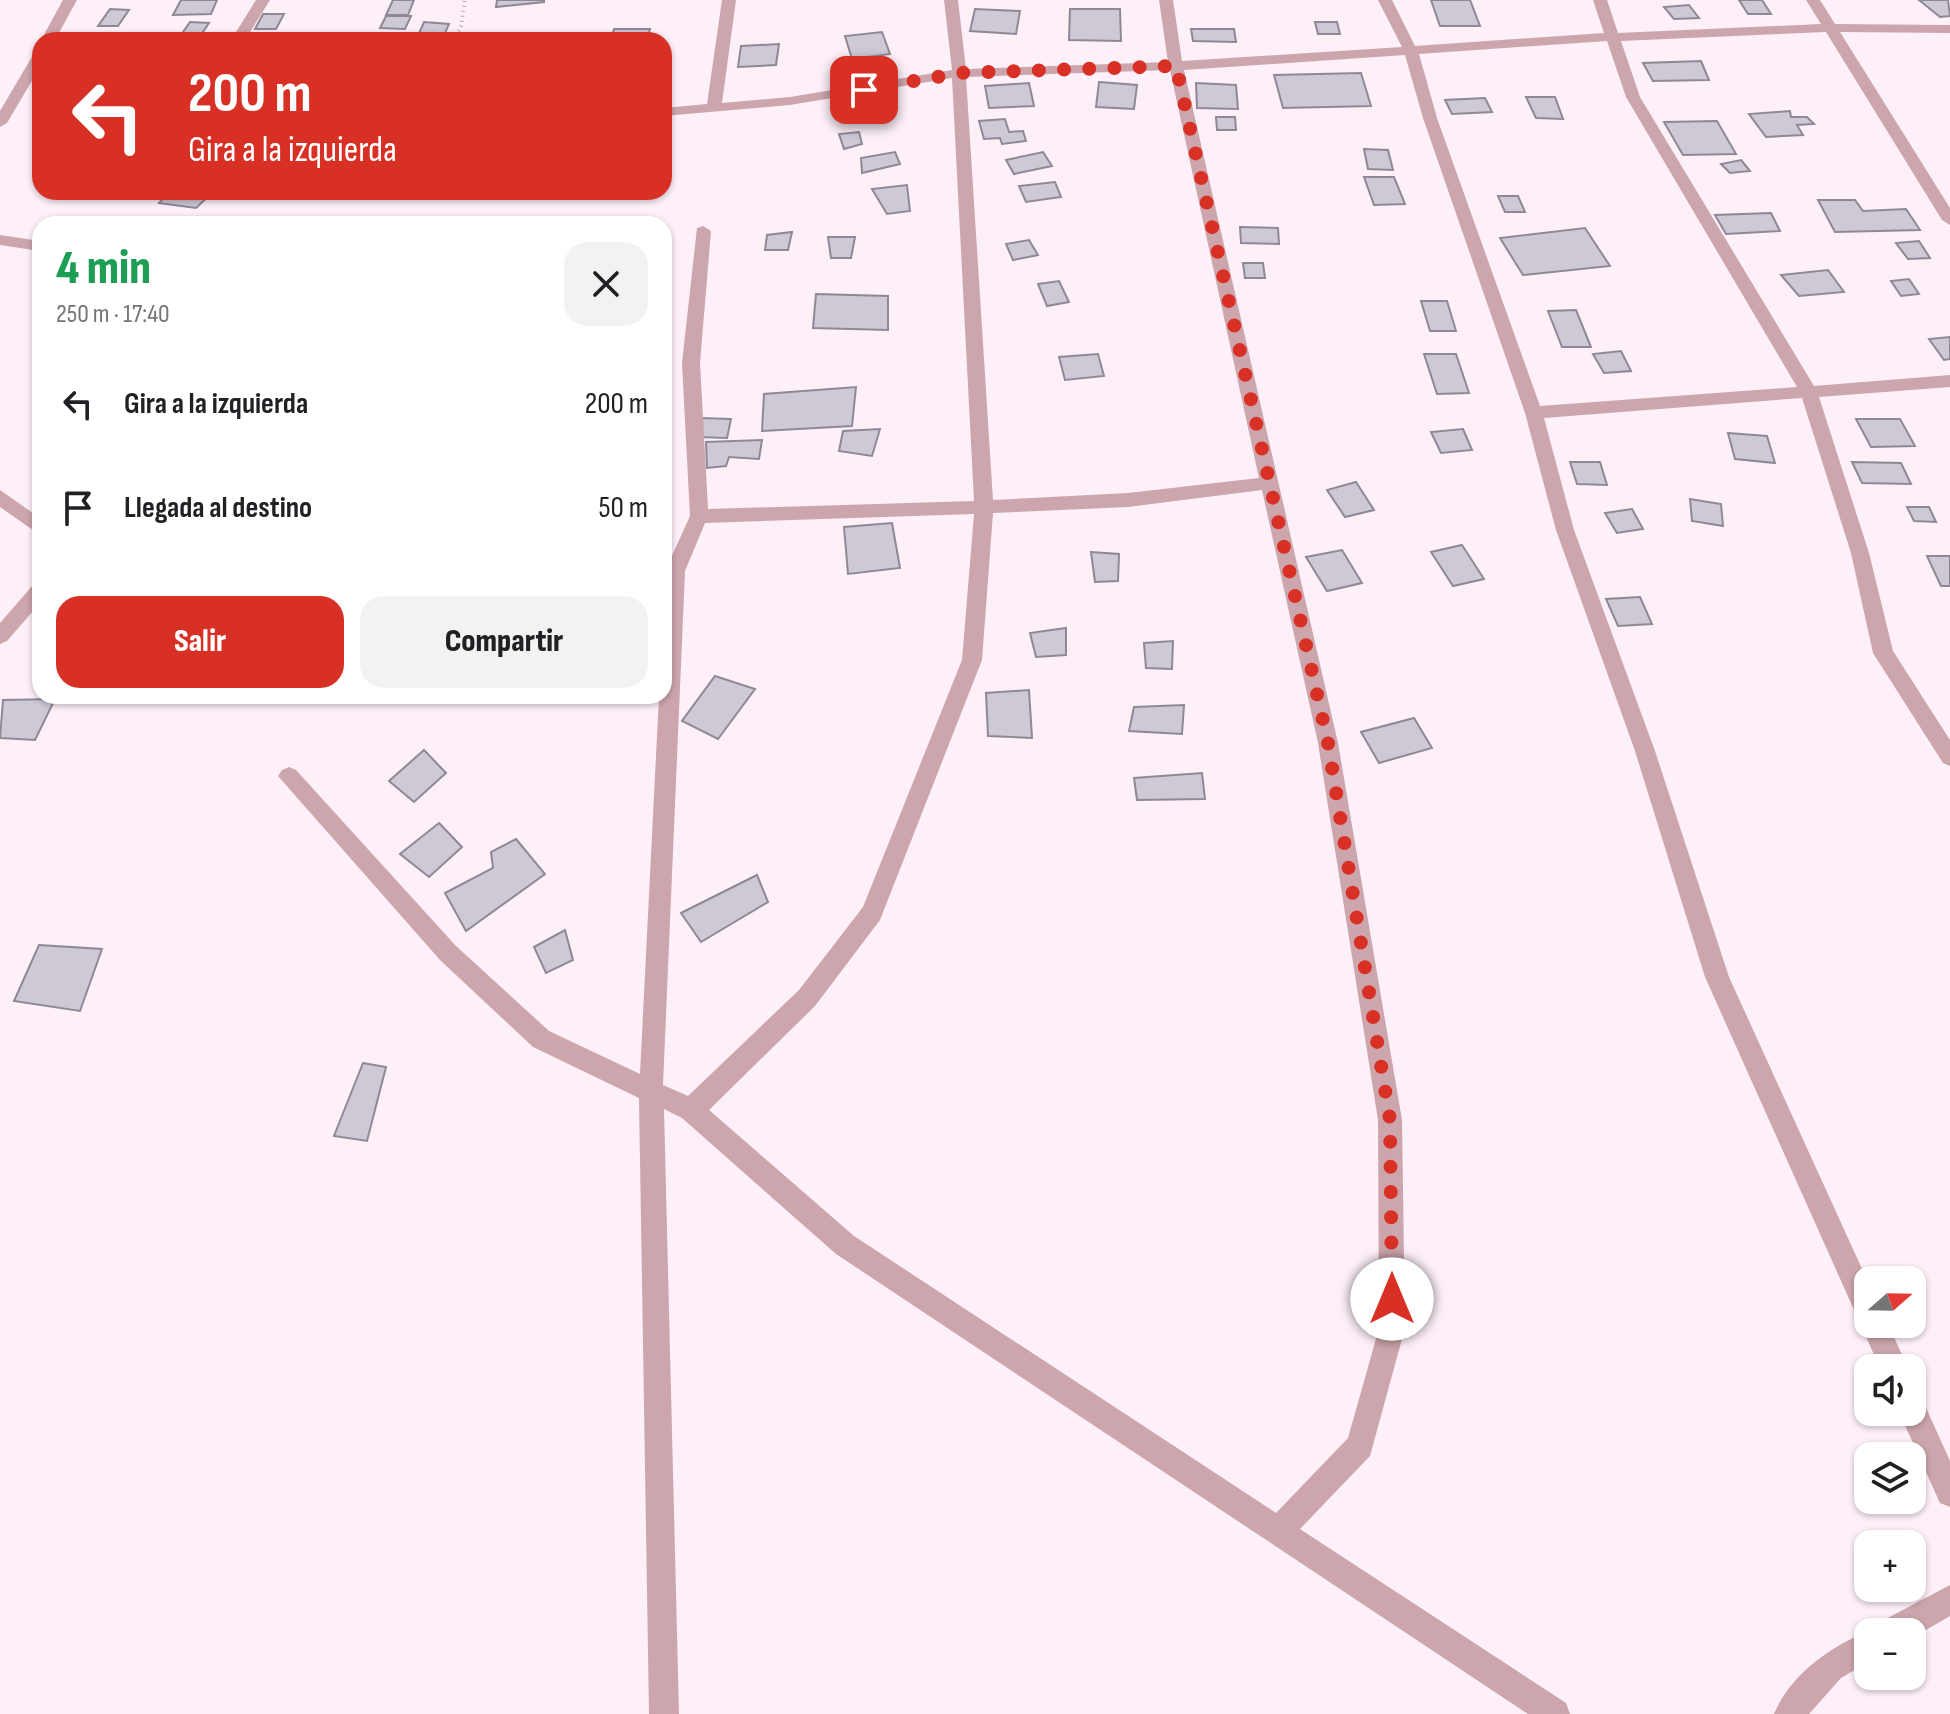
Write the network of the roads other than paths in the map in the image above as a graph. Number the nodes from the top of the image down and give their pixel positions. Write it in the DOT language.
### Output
graph roads {
  1 [pos="70,0"];
  2 [pos="263,0"];
  3 [pos="729,0"];
  4 [pos="951,0"];
  5 [pos="1166,0"];
  6 [pos="1385,0"];
  7 [pos="1600,0"];
  8 [pos="1813,0"];
  9 [pos="1831,28"];
  10 [pos="1950,29"];
  11 [pos="52,32"];
  12 [pos="243,32"];
  13 [pos="1612,37"];
  14 [pos="1411,51"];
  15 [pos="1176,66"];
  16 [pos="32,69"];
  17 [pos="959,73"];
  18 [pos="714,107"];
  19 [pos="672,111"];
  20 [pos="0,123"];
  21 [pos="1950,220"];
  22 [pos="703,231"];
  23 [pos="0,240"];
  24 [pos="32,245"];
  25 [pos="1950,381"];
  26 [pos="1808,390"];
  27 [pos="1534,413"];
  28 [pos="1270,483"];
  29 [pos="0,497"];
  30 [pos="984,506"];
  31 [pos="699,516"];
  32 [pos="32,522"];
  33 [pos="32,599"];
  34 [pos="0,636"];
  35 [pos="672,636"];
  36 [pos="669,704"];
  37 [pos="1950,757"];
  38 [pos="289,776"];
  39 [pos="651,1091"];
  40 [pos="691,1110"];
  41 [pos="1854,1281"];
  42 [pos="1920,1426"];
  43 [pos="1950,1493"];
  44 [pos="1278,1531"];
  45 [pos="1950,1600"];
  46 [pos="1918,1618"];
  47 [pos="1854,1654"];
  48 [pos="664,1714"];
  49 [pos="1555,1714"];
  50 [pos="1789,1714"];
  1 -- 11 [label="street"];
  2 -- 12 [label="street"];
  3 -- 18 [label="street"];
  4 -- 17 [label="street"];
  5 -- 15 [label="street"];
  6 -- 14 [label="street"];
  7 -- 13 [label="street"];
  8 -- 9 [label="street"];
  9 -- 10 [label="street"];
  9 -- 13 [label="street"];
  9 -- 21 [label="street"];
  13 -- 14 [label="street"];
  13 -- 26 [label="street"];
  14 -- 15 [label="street"];
  14 -- 27 [label="street"];
  15 -- 17 [label="street"];
  15 -- 28 [label="street"];
  16 -- 20 [label="street"];
  17 -- 18 [label="street"];
  17 -- 30 [label="street"];
  18 -- 19 [label="street"];
  22 -- 31 [label="street"];
  23 -- 24 [label="street"];
  25 -- 26 [label="street"];
  26 -- 27 [label="street"];
  26 -- 37 [label="street"];
  27 -- 41 [label="street"];
  28 -- 30 [label="street"];
  28 -- 44 [label="street"];
  29 -- 32 [label="street"];
  30 -- 31 [label="street"];
  30 -- 40 [label="street"];
  31 -- 35 [label="street"];
  33 -- 34 [label="street"];
  36 -- 39 [label="street"];
  38 -- 39 [label="street"];
  39 -- 40 [label="street"];
  39 -- 48 [label="street"];
  40 -- 44 [label="street"];
  42 -- 43 [label="street"];
  44 -- 49 [label="street"];
  45 -- 46 [label="street"];
  47 -- 50 [label="street"];
}
